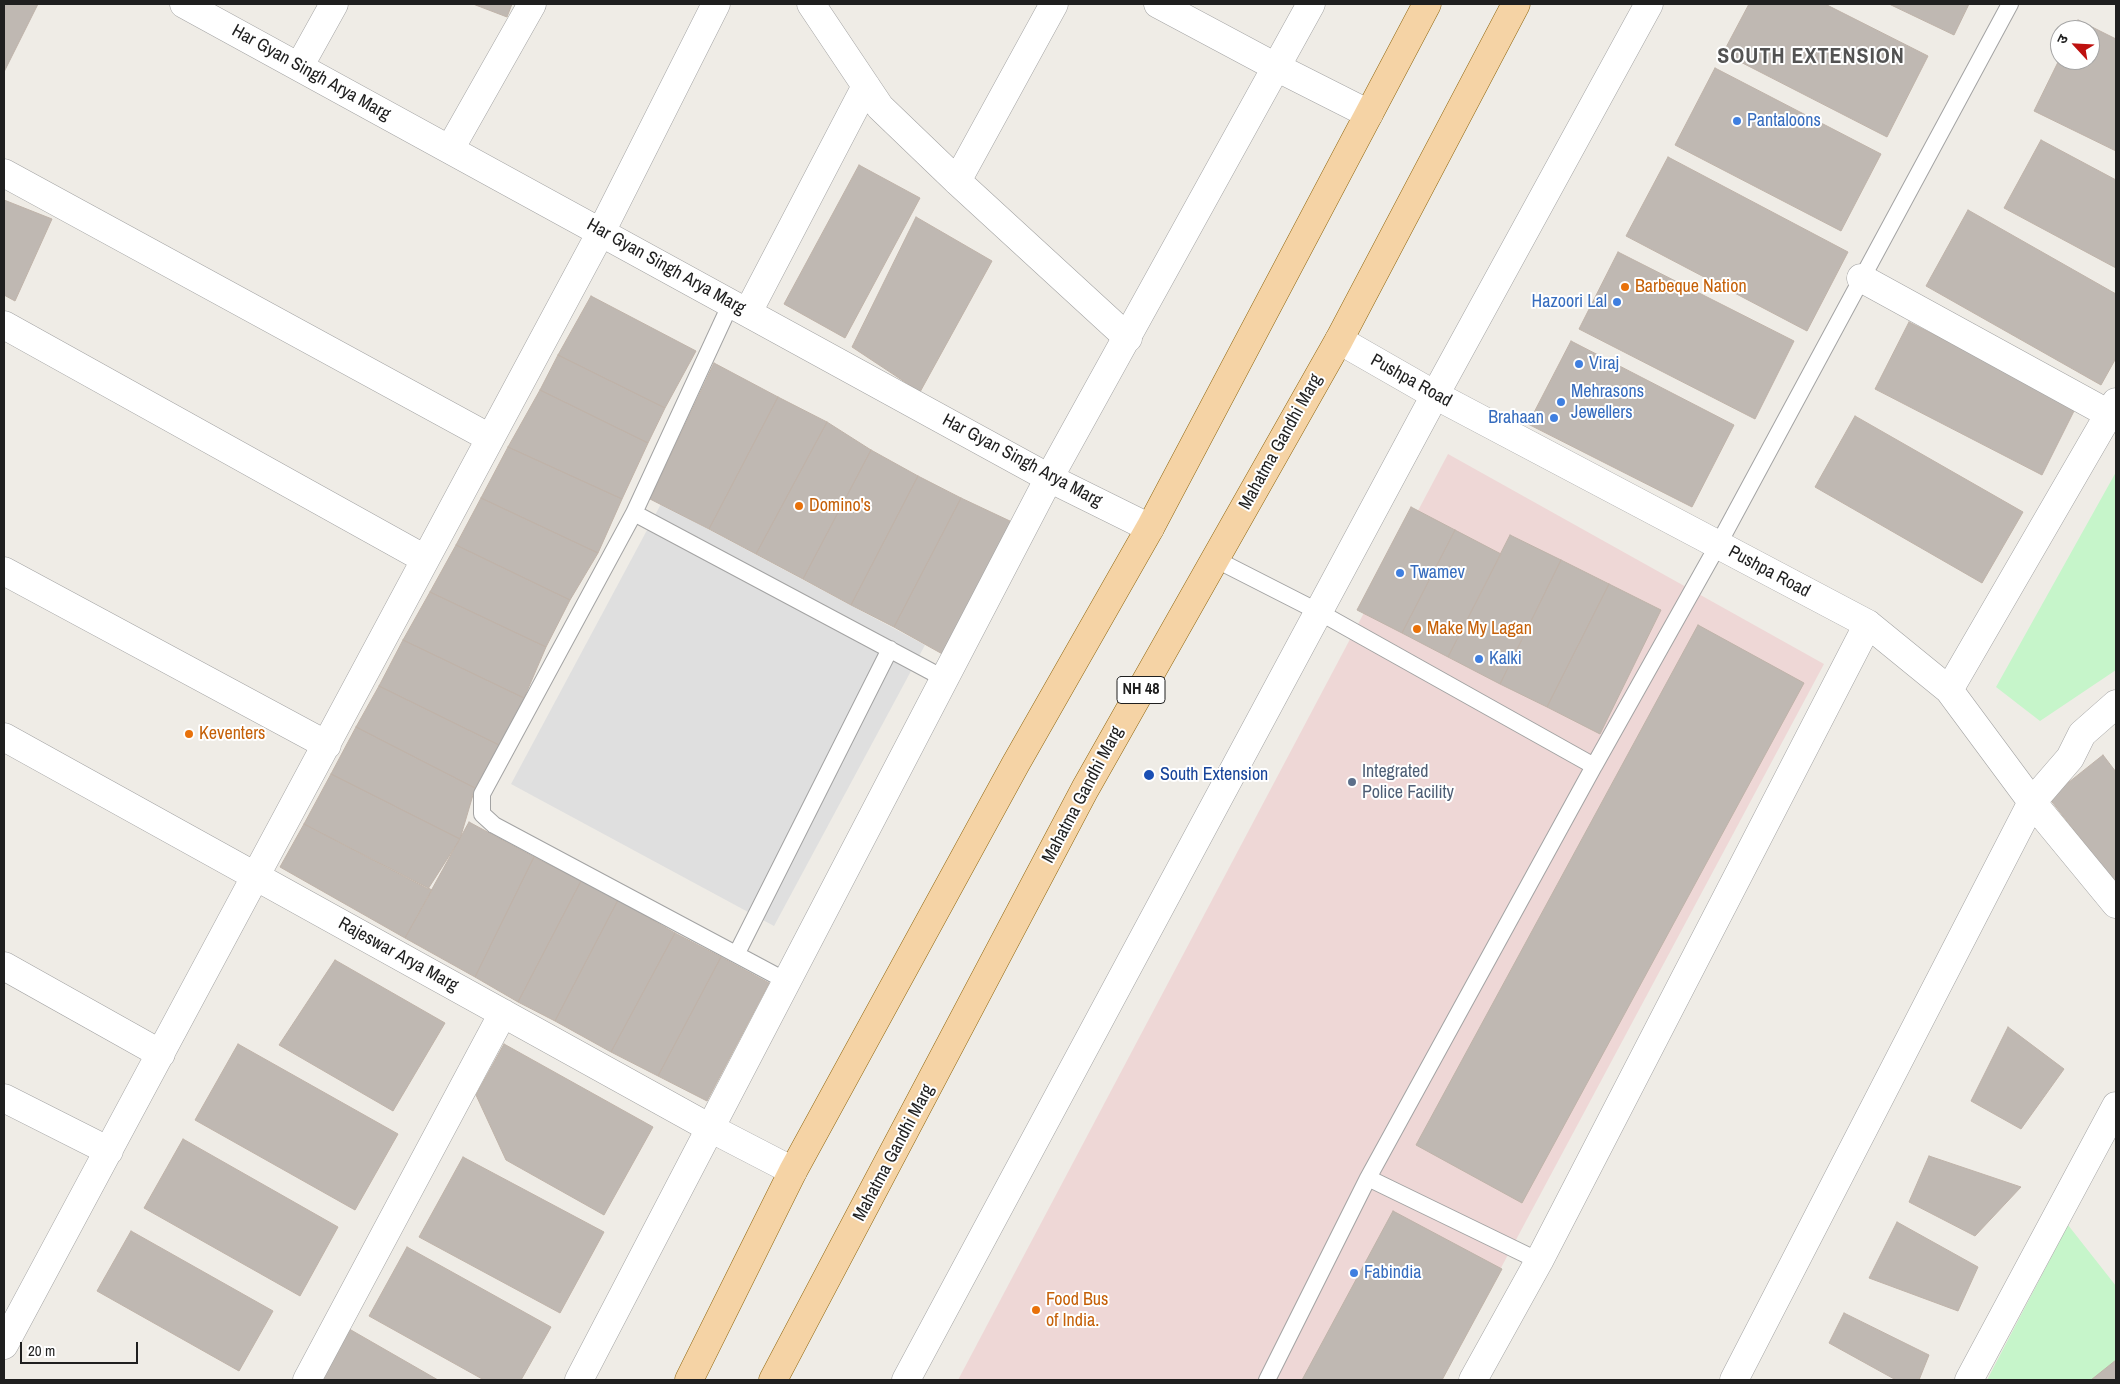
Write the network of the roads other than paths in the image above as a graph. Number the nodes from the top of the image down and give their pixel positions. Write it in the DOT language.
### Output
graph roads {
  1 [pos="184,4"];
  2 [pos="334,4"];
  3 [pos="532,4"];
  4 [pos="716,4"];
  5 [pos="812,4"];
  6 [pos="1054,4"];
  7 [pos="1158,4"];
  8 [pos="1311,4"];
  9 [pos="1427,4"];
  10 [pos="1516,4"];
  11 [pos="1649,4"];
  12 [pos="2010,4"];
  13 [pos="299,67"];
  14 [pos="1276,67"];
  15 [pos="866,86"];
  16 [pos="1369,114"];
  17 [pos="450,149"];
  18 [pos="4,173"];
  19 [pos="957,181"];
  20 [pos="601,232"];
  21 [pos="1861,278"];
  22 [pos="740,308"];
  23 [pos="4,326"];
  24 [pos="1128,338"];
  25 [pos="1339,340"];
  26 [pos="1435,395"];
  27 [pos="2113,408"];
  28 [pos="490,438"];
  29 [pos="1049,478"];
  30 [pos="634,514"];
  31 [pos="1150,528"];
  32 [pos="1718,545"];
  33 [pos="1215,559"];
  34 [pos="425,560"];
  35 [pos="4,571"];
  36 [pos="1319,612"];
  37 [pos="1868,624"];
  38 [pos="890,649"];
  39 [pos="945,679"];
  40 [pos="1950,690"];
  41 [pos="2116,704"];
  42 [pos="4,737"];
  43 [pos="326,745"];
  44 [pos="1594,766"];
  45 [pos="2032,802"];
  46 [pos="256,876"];
  47 [pos="2116,904"];
  48 [pos="737,953"];
  49 [pos="4,966"];
  50 [pos="788,982"];
  51 [pos="503,1012"];
  52 [pos="161,1054"];
  53 [pos="4,1098"];
  54 [pos="2116,1106"];
  55 [pos="710,1128"];
  56 [pos="109,1151"];
  57 [pos="793,1171"];
  58 [pos="1368,1178"];
  59 [pos="1539,1261"];
  60 [pos="4,1345"];
  61 [pos="306,1380"];
  62 [pos="579,1380"];
  63 [pos="689,1380"];
  64 [pos="773,1380"];
  65 [pos="906,1380"];
  66 [pos="1267,1380"];
  67 [pos="1472,1380"];
  68 [pos="1734,1380"];
  69 [pos="1969,1380"];
  1 -- 13 [label="street, Har Gyan Singh Arya Marg"];
  2 -- 13 [label="street"];
  3 -- 17 [label="street"];
  4 -- 20 [label="street"];
  5 -- 15 [label="street"];
  6 -- 19 [label="street"];
  7 -- 14 [label="street"];
  8 -- 14 [label="street"];
  9 -- 16 [label="main road"];
  10 -- 25 [label="main road, Mahatma Gandhi Marg / NH 48"];
  11 -- 26 [label="street"];
  12 -- 21 [label="lane"];
  13 -- 17 [label="street, Har Gyan Singh Arya Marg"];
  14 -- 16 [label="street"];
  14 -- 24 [label="street"];
  15 -- 19 [label="street"];
  15 -- 22 [label="street"];
  16 -- 31 [label="main road"];
  17 -- 20 [label="street, Har Gyan Singh Arya Marg"];
  18 -- 28 [label="street"];
  19 -- 24 [label="street"];
  20 -- 22 [label="street, Har Gyan Singh Arya Marg"];
  20 -- 28 [label="street"];
  21 -- 27 [label="street"];
  21 -- 32 [label="lane"];
  22 -- 29 [label="street, Har Gyan Singh Arya Marg"];
  22 -- 30 [label="lane"];
  23 -- 34 [label="street"];
  24 -- 29 [label="street"];
  25 -- 26 [label="street, Pushpa Road"];
  25 -- 33 [label="main road, Mahatma Gandhi Marg / NH 48"];
  26 -- 32 [label="street, Pushpa Road"];
  26 -- 36 [label="street"];
  27 -- 40 [label="street"];
  28 -- 34 [label="street"];
  29 -- 31 [label="street, Har Gyan Singh Arya Marg"];
  29 -- 39 [label="street"];
  30 -- 38 [label="lane"];
  30 -- 48 [label="lane"];
  31 -- 57 [label="main road"];
  32 -- 37 [label="street, Pushpa Road"];
  32 -- 44 [label="lane"];
  33 -- 36 [label="lane"];
  33 -- 64 [label="main road, Mahatma Gandhi Marg / NH 48"];
  34 -- 43 [label="street"];
  35 -- 43 [label="street"];
  36 -- 44 [label="lane"];
  36 -- 65 [label="street"];
  37 -- 40 [label="street, Pushpa Road"];
  37 -- 59 [label="street"];
  38 -- 39 [label="lane"];
  38 -- 48 [label="lane"];
  39 -- 50 [label="street"];
  40 -- 45 [label="street, Pushpa Road"];
  41 -- 45 [label="street"];
  42 -- 46 [label="street, Rajeswar Arya Marg"];
  43 -- 46 [label="street"];
  44 -- 58 [label="lane"];
  45 -- 47 [label="street, Pushpa Road"];
  45 -- 68 [label="street"];
  46 -- 51 [label="street, Rajeswar Arya Marg"];
  46 -- 52 [label="street"];
  48 -- 50 [label="lane"];
  49 -- 52 [label="street"];
  50 -- 55 [label="street"];
  51 -- 55 [label="street, Rajeswar Arya Marg"];
  51 -- 61 [label="street"];
  52 -- 56 [label="street"];
  53 -- 56 [label="street"];
  54 -- 69 [label="street"];
  55 -- 57 [label="street, Rajeswar Arya Marg"];
  55 -- 62 [label="street"];
  56 -- 60 [label="street"];
  57 -- 63 [label="main road"];
  58 -- 59 [label="lane"];
  58 -- 66 [label="lane"];
  59 -- 67 [label="street"];
}
